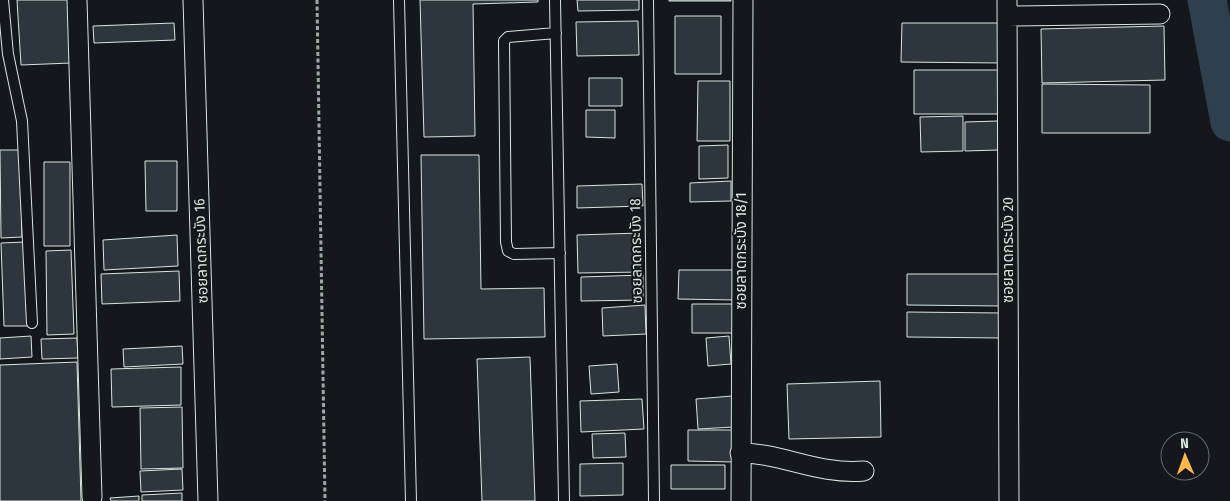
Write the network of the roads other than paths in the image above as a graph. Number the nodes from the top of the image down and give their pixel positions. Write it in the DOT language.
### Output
graph roads {
  1 [pos="3,0"];
  2 [pos="77,0"];
  3 [pos="194,0"];
  4 [pos="399,0"];
  5 [pos="556,0"];
  6 [pos="648,0"];
  7 [pos="743,0"];
  8 [pos="1007,8"];
  9 [pos="1160,14"];
  10 [pos="556,33"];
  11 [pos="560,253"];
  12 [pos="32,323"];
  13 [pos="740,453"];
  14 [pos="864,471"];
  15 [pos="92,497"];
  16 [pos="208,501"];
  17 [pos="411,501"];
  18 [pos="564,501"];
  19 [pos="654,501"];
  20 [pos="740,501"];
  21 [pos="1009,501"];
  1 -- 12 [label="lane"];
  2 -- 15 [label="street"];
  3 -- 16 [label="street, ซอยลาดกระบัง 16"];
  4 -- 17 [label="lane"];
  5 -- 10 [label="lane"];
  6 -- 19 [label="lane, ซอยลาดกระบัง 18"];
  7 -- 13 [label="street, ซอยลาดกระบัง 18/1"];
  8 -- 9 [label="street"];
  8 -- 21 [label="street, ซอยลาดกระบัง 20"];
  10 -- 11 [label="lane"];
  10 -- 11 [label="lane"];
  11 -- 18 [label="lane"];
  13 -- 14 [label="street"];
  13 -- 20 [label="street, ซอยลาดกระบัง 18/1"];
}
